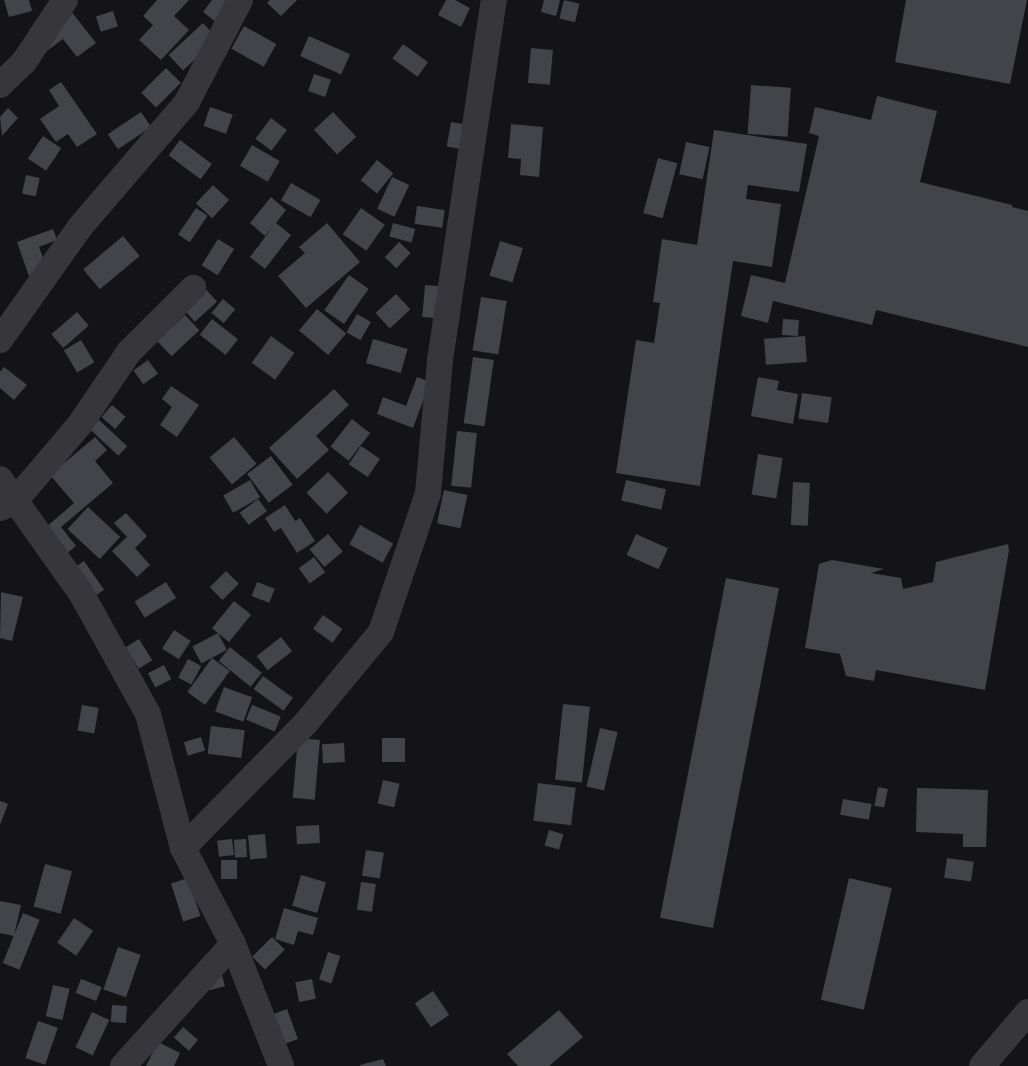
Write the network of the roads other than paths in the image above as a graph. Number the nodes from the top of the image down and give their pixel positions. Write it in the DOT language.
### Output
graph roads {
  1 [pos="65,0"];
  2 [pos="240,0"];
  3 [pos="494,0"];
  4 [pos="0,85"];
  5 [pos="194,288"];
  6 [pos="0,340"];
  7 [pos="0,479"];
  8 [pos="8,505"];
  9 [pos="183,848"];
  10 [pos="233,944"];
  11 [pos="1028,1012"];
  12 [pos="123,1066"];
  13 [pos="281,1066"];
  14 [pos="982,1066"];
  1 -- 4 [label="street"];
  2 -- 6 [label="street"];
  3 -- 9 [label="street"];
  5 -- 8 [label="street"];
  7 -- 8 [label="street"];
  8 -- 9 [label="street"];
  9 -- 10 [label="street"];
  10 -- 12 [label="street"];
  10 -- 13 [label="street"];
  11 -- 14 [label="street"];
}
